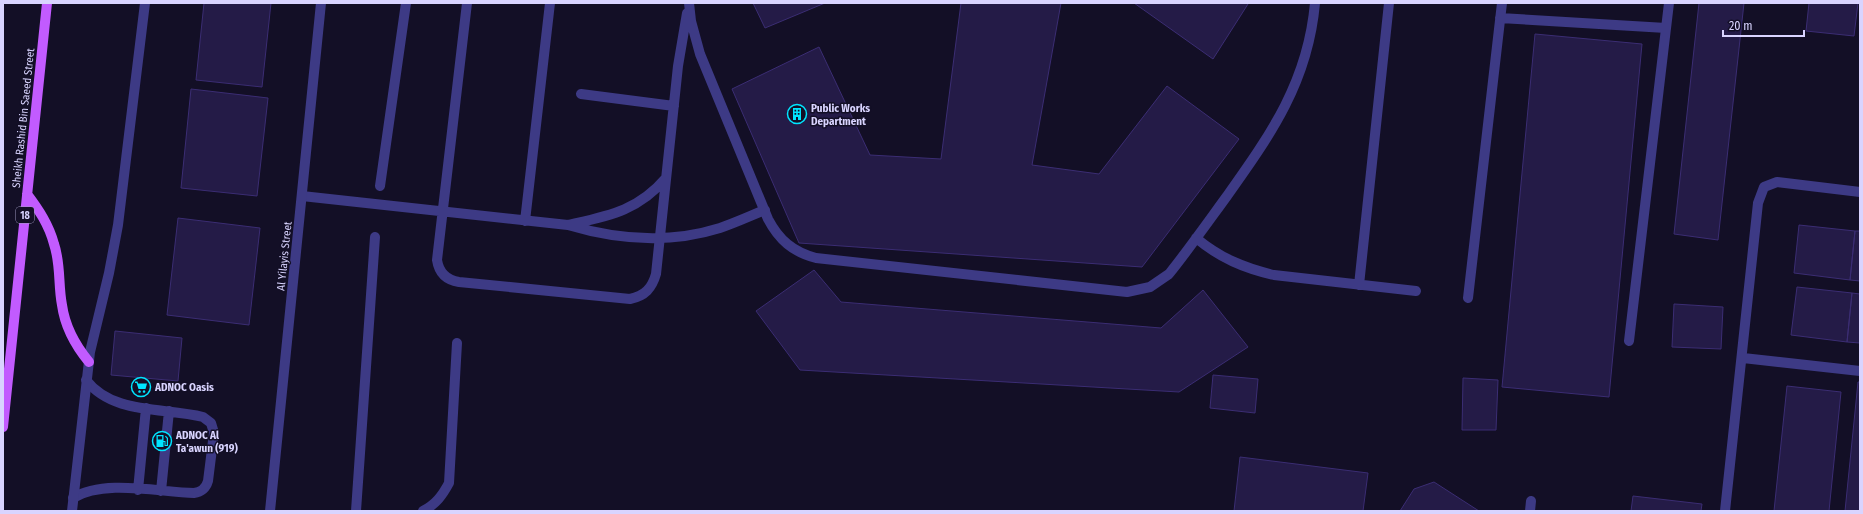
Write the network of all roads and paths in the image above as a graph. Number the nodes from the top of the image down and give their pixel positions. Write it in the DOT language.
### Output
graph roads {
  1 [pos="47,3"];
  2 [pos="145,3"];
  3 [pos="321,3"];
  4 [pos="406,3"];
  5 [pos="467,3"];
  6 [pos="550,3"];
  7 [pos="1315,3"];
  8 [pos="1389,3"];
  9 [pos="1502,3"];
  10 [pos="1669,3"];
  11 [pos="689,4"];
  12 [pos="1500,18"];
  13 [pos="1666,28"];
  14 [pos="581,94"];
  15 [pos="674,106"];
  16 [pos="666,178"];
  17 [pos="380,186"];
  18 [pos="1860,192"];
  19 [pos="27,194"];
  20 [pos="302,196"];
  21 [pos="765,210"];
  22 [pos="442,212"];
  23 [pos="525,221"];
  24 [pos="568,225"];
  25 [pos="375,237"];
  26 [pos="1196,238"];
  27 [pos="659,239"];
  28 [pos="1359,285"];
  29 [pos="1416,292"];
  30 [pos="1468,298"];
  31 [pos="1629,341"];
  32 [pos="457,343"];
  33 [pos="1743,358"];
  34 [pos="89,362"];
  35 [pos="1860,371"];
  36 [pos="86,380"];
  37 [pos="146,408"];
  38 [pos="169,411"];
  39 [pos="3,427"];
  40 [pos="138,490"];
  41 [pos="161,491"];
  42 [pos="73,498"];
  43 [pos="72,511"];
  44 [pos="270,511"];
  45 [pos="356,511"];
  46 [pos="423,511"];
  47 [pos="1725,511"];
  1 -- 19 [label="main road, Sheikh Rashid Bin Saeed Street / 18"];
  2 -- 34 [label="street"];
  3 -- 20 [label="street, Al Yilayis Street"];
  4 -- 17 [label="street"];
  5 -- 22 [label="street"];
  6 -- 23 [label="street"];
  7 -- 26 [label="street"];
  8 -- 28 [label="street"];
  9 -- 12 [label="street"];
  10 -- 13 [label="street"];
  11 -- 15 [label="street"];
  11 -- 21 [label="street"];
  12 -- 13 [label="street"];
  12 -- 30 [label="street"];
  13 -- 31 [label="street"];
  14 -- 15 [label="street"];
  15 -- 16 [label="street"];
  16 -- 24 [label="street"];
  16 -- 27 [label="street"];
  18 -- 33 [label="street"];
  19 -- 34 [label="main road"];
  19 -- 39 [label="main road, Sheikh Rashid Bin Saeed Street / 18"];
  20 -- 22 [label="street"];
  20 -- 44 [label="street, Al Yilayis Street"];
  21 -- 26 [label="street"];
  21 -- 27 [label="street"];
  22 -- 23 [label="street"];
  22 -- 27 [label="street"];
  23 -- 24 [label="street"];
  24 -- 27 [label="street"];
  25 -- 45 [label="street"];
  26 -- 28 [label="street"];
  28 -- 29 [label="street"];
  32 -- 46 [label="street"];
  33 -- 35 [label="street"];
  33 -- 47 [label="street"];
  34 -- 36 [label="street"];
  36 -- 37 [label="street"];
  36 -- 42 [label="street"];
  37 -- 38 [label="street"];
  37 -- 40 [label="street"];
  38 -- 41 [label="street"];
  38 -- 41 [label="street"];
  40 -- 41 [label="street"];
  40 -- 42 [label="street"];
  42 -- 43 [label="street"];
}
